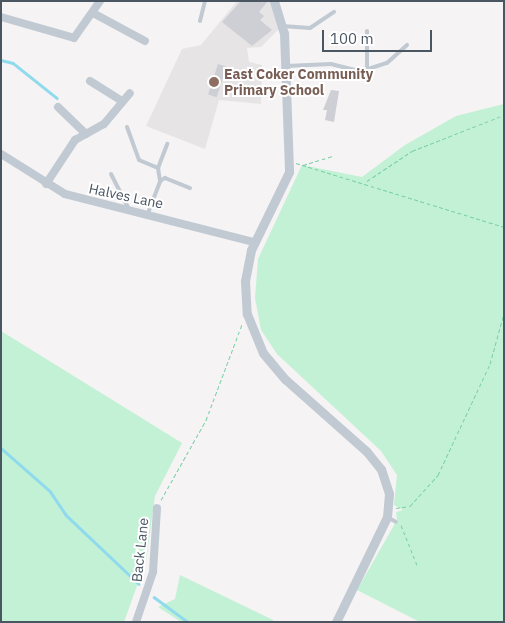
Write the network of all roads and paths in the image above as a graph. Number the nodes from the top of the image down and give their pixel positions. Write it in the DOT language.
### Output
graph roads {
  1 [pos="100,1"];
  2 [pos="205,1"];
  3 [pos="274,1"];
  4 [pos="334,12"];
  5 [pos="93,13"];
  6 [pos="1,17"];
  7 [pos="200,21"];
  8 [pos="282,26"];
  9 [pos="367,31"];
  10 [pos="145,42"];
  11 [pos="407,45"];
  12 [pos="284,66"];
  13 [pos="365,70"];
  14 [pos="107,80"];
  15 [pos="90,81"];
  16 [pos="103,88"];
  17 [pos="130,93"];
  18 [pos="121,100"];
  19 [pos="58,107"];
  20 [pos="504,115"];
  21 [pos="127,127"];
  22 [pos="86,134"];
  23 [pos="167,144"];
  24 [pos="1,154"];
  25 [pos="332,156"];
  26 [pos="288,160"];
  27 [pos="302,165"];
  28 [pos="158,168"];
  29 [pos="111,174"];
  30 [pos="160,181"];
  31 [pos="366,182"];
  32 [pos="46,184"];
  33 [pos="190,188"];
  34 [pos="130,210"];
  35 [pos="148,213"];
  36 [pos="504,227"];
  37 [pos="254,242"];
  38 [pos="504,313"];
  39 [pos="247,314"];
  40 [pos="157,508"];
  41 [pos="388,512"];
  42 [pos="396,522"];
  43 [pos="417,565"];
  44 [pos="136,622"];
  45 [pos="336,622"];
  1 -- 5 [label="street"];
  2 -- 7 [label="lane"];
  3 -- 8 [label="street"];
  4 -- 8 [label="lane"];
  5 -- 6 [label="street"];
  5 -- 10 [label="street"];
  8 -- 12 [label="street"];
  9 -- 13 [label="lane"];
  11 -- 13 [label="lane"];
  12 -- 13 [label="lane"];
  12 -- 26 [label="street"];
  14 -- 16 [label="street"];
  15 -- 16 [label="street"];
  16 -- 18 [label="street"];
  17 -- 18 [label="street"];
  18 -- 22 [label="street"];
  19 -- 22 [label="street"];
  20 -- 31 [label="path"];
  21 -- 28 [label="lane"];
  22 -- 32 [label="street"];
  23 -- 28 [label="lane"];
  24 -- 32 [label="street, Halves Lane"];
  25 -- 27 [label="path"];
  26 -- 27 [label="path"];
  26 -- 37 [label="street"];
  27 -- 31 [label="path"];
  28 -- 30 [label="lane"];
  29 -- 34 [label="lane"];
  30 -- 33 [label="lane"];
  30 -- 35 [label="lane"];
  31 -- 36 [label="path"];
  32 -- 34 [label="street, Halves Lane"];
  34 -- 35 [label="street, Halves Lane"];
  35 -- 37 [label="street, Halves Lane"];
  37 -- 39 [label="street"];
  38 -- 41 [label="path"];
  39 -- 40 [label="path"];
  39 -- 41 [label="street"];
  40 -- 44 [label="street, Back Lane"];
  41 -- 42 [label="lane"];
  41 -- 45 [label="street"];
  42 -- 43 [label="path"];
}
